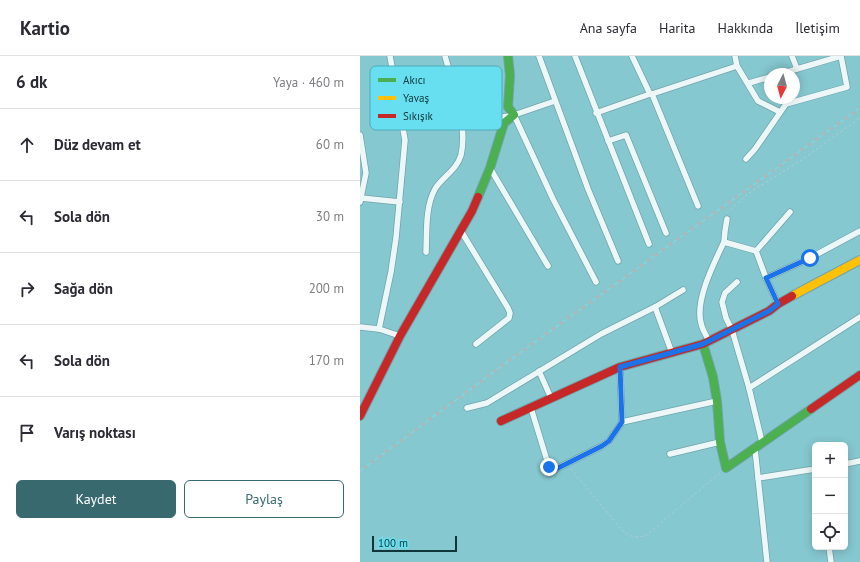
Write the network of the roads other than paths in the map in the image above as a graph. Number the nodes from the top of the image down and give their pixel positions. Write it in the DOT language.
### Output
graph roads {
  1 [pos="390,56"];
  2 [pos="445,56"];
  3 [pos="508,56"];
  4 [pos="539,56"];
  5 [pos="575,56"];
  6 [pos="632,56"];
  7 [pos="735,56"];
  8 [pos="792,56"];
  9 [pos="841,56"];
  10 [pos="392,66"];
  11 [pos="448,66"];
  12 [pos="737,66"];
  13 [pos="797,68"];
  14 [pos="800,68"];
  15 [pos="764,79"];
  16 [pos="749,83"];
  17 [pos="651,94"];
  18 [pos="555,101"];
  19 [pos="780,112"];
  20 [pos="596,113"];
  21 [pos="514,115"];
  22 [pos="502,117"];
  23 [pos="502,129"];
  24 [pos="403,130"];
  25 [pos="462,130"];
  26 [pos="502,130"];
  27 [pos="360,135"];
  28 [pos="608,141"];
  29 [pos="746,159"];
  30 [pos="490,168"];
  31 [pos="360,198"];
  32 [pos="360,202"];
  33 [pos="400,202"];
  34 [pos="698,206"];
  35 [pos="790,212"];
  36 [pos="727,219"];
  37 [pos="461,231"];
  38 [pos="860,231"];
  39 [pos="666,233"];
  40 [pos="724,242"];
  41 [pos="649,244"];
  42 [pos="756,251"];
  43 [pos="426,252"];
  44 [pos="860,260"];
  45 [pos="618,261"];
  46 [pos="548,266"];
  47 [pos="766,278"];
  48 [pos="596,282"];
  49 [pos="737,282"];
  50 [pos="683,290"];
  51 [pos="778,304"];
  52 [pos="655,307"];
  53 [pos="860,318"];
  54 [pos="360,327"];
  55 [pos="379,329"];
  56 [pos="732,330"];
  57 [pos="400,336"];
  58 [pos="706,342"];
  59 [pos="476,344"];
  60 [pos="672,352"];
  61 [pos="620,367"];
  62 [pos="539,371"];
  63 [pos="860,376"];
  64 [pos="749,388"];
  65 [pos="551,398"];
  66 [pos="717,401"];
  67 [pos="467,408"];
  68 [pos="531,408"];
  69 [pos="360,416"];
  70 [pos="501,421"];
  71 [pos="622,422"];
  72 [pos="720,442"];
  73 [pos="762,442"];
  74 [pos="755,449"];
  75 [pos="670,454"];
  76 [pos="860,461"];
  77 [pos="848,463"];
  78 [pos="812,469"];
  79 [pos="758,478"];
  80 [pos="829,550"];
  81 [pos="767,562"];
  82 [pos="831,562"];
  1 -- 10 [label="street"];
  2 -- 11 [label="street"];
  3 -- 21 [label="street"];
  4 -- 18 [label="street"];
  5 -- 20 [label="street"];
  6 -- 17 [label="street"];
  7 -- 12 [label="street"];
  8 -- 13 [label="street"];
  9 -- 14 [label="street"];
  9 -- 19 [label="street"];
  12 -- 16 [label="street"];
  12 -- 17 [label="street"];
  15 -- 16 [label="street"];
  16 -- 19 [label="street"];
  17 -- 20 [label="street"];
  17 -- 34 [label="street"];
  18 -- 21 [label="street"];
  18 -- 45 [label="street"];
  19 -- 29 [label="street"];
  20 -- 28 [label="street"];
  21 -- 22 [label="street"];
  21 -- 23 [label="street"];
  21 -- 48 [label="street"];
  24 -- 33 [label="street"];
  25 -- 43 [label="street"];
  26 -- 30 [label="street"];
  27 -- 31 [label="street"];
  28 -- 39 [label="street"];
  28 -- 41 [label="street"];
  30 -- 37 [label="street"];
  30 -- 46 [label="street"];
  31 -- 32 [label="street"];
  31 -- 33 [label="street"];
  33 -- 55 [label="street"];
  35 -- 42 [label="street"];
  36 -- 40 [label="street"];
  37 -- 57 [label="street"];
  37 -- 59 [label="street"];
  38 -- 47 [label="street"];
  40 -- 42 [label="street"];
  40 -- 58 [label="street"];
  42 -- 47 [label="street"];
  44 -- 51 [label="street"];
  47 -- 51 [label="street"];
  49 -- 56 [label="street"];
  50 -- 52 [label="street"];
  51 -- 56 [label="street"];
  52 -- 60 [label="street"];
  52 -- 62 [label="street"];
  53 -- 64 [label="street"];
  54 -- 55 [label="street"];
  55 -- 57 [label="street"];
  56 -- 58 [label="street"];
  56 -- 64 [label="street"];
  57 -- 69 [label="street"];
  58 -- 60 [label="street"];
  58 -- 66 [label="street"];
  60 -- 61 [label="street"];
  61 -- 65 [label="street"];
  61 -- 71 [label="street"];
  62 -- 65 [label="street"];
  62 -- 67 [label="street"];
  63 -- 73 [label="street"];
  64 -- 73 [label="street"];
  65 -- 68 [label="street"];
  66 -- 71 [label="street"];
  66 -- 72 [label="street"];
  68 -- 70 [label="street"];
  68 -- 71 [label="street"];
  72 -- 74 [label="street"];
  72 -- 75 [label="street"];
  73 -- 74 [label="street"];
  74 -- 79 [label="street"];
  76 -- 77 [label="street"];
  78 -- 79 [label="street"];
  79 -- 81 [label="street"];
  80 -- 82 [label="street"];
}
